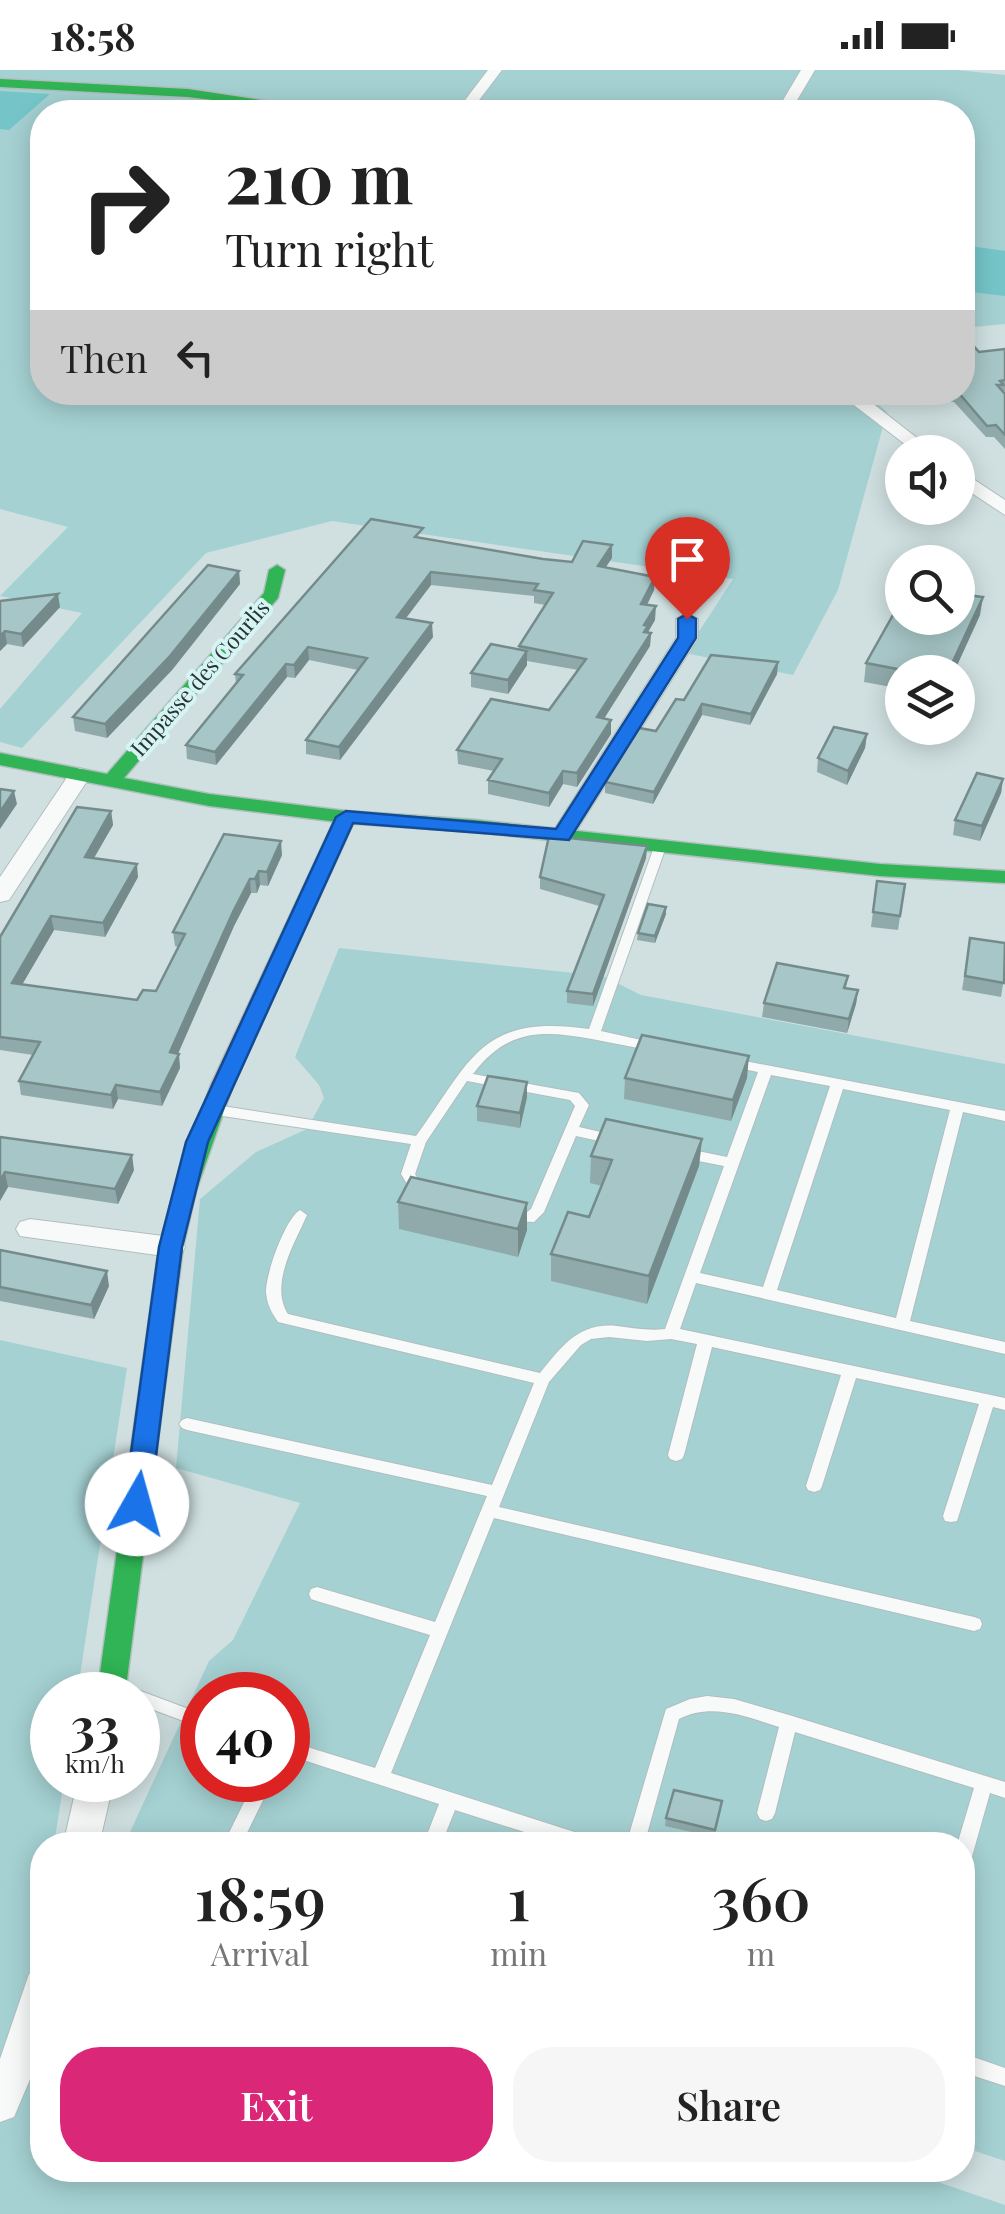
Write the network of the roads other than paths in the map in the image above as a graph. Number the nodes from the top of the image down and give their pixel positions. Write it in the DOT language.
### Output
graph roads {
  1 [pos="496,70"];
  2 [pos="808,70"];
  3 [pos="0,83"];
  4 [pos="242,100"];
  5 [pos="473,100"];
  6 [pos="790,100"];
  7 [pos="863,405"];
  8 [pos="903,435"];
  9 [pos="975,488"];
  10 [pos="1005,510"];
  11 [pos="277,570"];
  12 [pos="687,619"];
  13 [pos="0,760"];
  14 [pos="80,776"];
  15 [pos="112,781"];
  16 [pos="346,817"];
  17 [pos="562,836"];
  18 [pos="660,846"];
  19 [pos="1005,877"];
  20 [pos="0,895"];
  21 [pos="593,1035"];
  22 [pos="670,1050"];
  23 [pos="727,1062"];
  24 [pos="766,1069"];
  25 [pos="467,1077"];
  26 [pos="838,1083"];
  27 [pos="958,1106"];
  28 [pos="210,1109"];
  29 [pos="1005,1116"];
  30 [pos="574,1130"];
  31 [pos="420,1142"];
  32 [pos="626,1142"];
  33 [pos="661,1149"];
  34 [pos="731,1164"];
  35 [pos="440,1198"];
  36 [pos="498,1212"];
  37 [pos="300,1215"];
  38 [pos="30,1229"];
  39 [pos="170,1247"];
  40 [pos="691,1276"];
  41 [pos="768,1294"];
  42 [pos="902,1324"];
  43 [pos="671,1333"];
  44 [pos="706,1340"];
  45 [pos="1005,1348"];
  46 [pos="850,1372"];
  47 [pos="544,1379"];
  48 [pos="987,1402"];
  49 [pos="1005,1404"];
  50 [pos="188,1424"];
  51 [pos="676,1455"];
  52 [pos="814,1486"];
  53 [pos="497,1492"];
  54 [pos="490,1511"];
  55 [pos="951,1516"];
  56 [pos="317,1594"];
  57 [pos="974,1624"];
  58 [pos="441,1631"];
  59 [pos="125,1672"];
  60 [pos="788,1722"];
  61 [pos="310,1755"];
  62 [pos="380,1778"];
  63 [pos="984,1783"];
  64 [pos="1005,1790"];
  65 [pos="450,1800"];
  66 [pos="91,1802"];
  67 [pos="253,1802"];
  68 [pos="766,1814"];
  69 [pos="84,1832"];
  70 [pos="238,1832"];
  71 [pos="437,1832"];
  72 [pos="550,1832"];
  73 [pos="638,1832"];
  74 [pos="970,1832"];
  75 [pos="30,2029"];
  76 [pos="975,2067"];
  77 [pos="1005,2077"];
  78 [pos="0,2102"];
  1 -- 5 [label="street"];
  2 -- 6 [label="street"];
  3 -- 4 [label="street"];
  7 -- 8 [label="street"];
  9 -- 10 [label="street"];
  11 -- 15 [label="street, Impasse des Courlis"];
  12 -- 17 [label="street"];
  13 -- 14 [label="street"];
  14 -- 15 [label="street"];
  14 -- 20 [label="street"];
  15 -- 16 [label="street"];
  16 -- 17 [label="street"];
  16 -- 28 [label="street"];
  17 -- 18 [label="street"];
  18 -- 19 [label="street"];
  18 -- 21 [label="lane"];
  21 -- 22 [label="lane"];
  21 -- 25 [label="lane"];
  23 -- 24 [label="lane"];
  24 -- 26 [label="lane"];
  24 -- 34 [label="lane"];
  25 -- 30 [label="lane"];
  25 -- 31 [label="lane"];
  26 -- 27 [label="lane"];
  26 -- 41 [label="lane"];
  27 -- 29 [label="lane"];
  27 -- 42 [label="lane"];
  28 -- 31 [label="lane"];
  28 -- 39 [label="street"];
  30 -- 32 [label="lane"];
  30 -- 36 [label="lane"];
  31 -- 35 [label="lane"];
  33 -- 34 [label="lane"];
  34 -- 40 [label="lane"];
  37 -- 47 [label="lane"];
  38 -- 39 [label="street"];
  39 -- 59 [label="street"];
  40 -- 41 [label="lane"];
  40 -- 43 [label="lane"];
  41 -- 42 [label="lane"];
  42 -- 45 [label="lane"];
  43 -- 44 [label="lane"];
  43 -- 47 [label="lane"];
  44 -- 46 [label="lane"];
  44 -- 51 [label="lane"];
  46 -- 48 [label="lane"];
  46 -- 52 [label="lane"];
  47 -- 53 [label="lane"];
  48 -- 49 [label="lane"];
  48 -- 55 [label="lane"];
  50 -- 53 [label="lane"];
  53 -- 54 [label="lane"];
  54 -- 57 [label="lane"];
  54 -- 58 [label="lane"];
  56 -- 58 [label="lane"];
  58 -- 62 [label="lane"];
  60 -- 63 [label="lane"];
  60 -- 68 [label="lane"];
  60 -- 73 [label="lane"];
  61 -- 62 [label="lane"];
  62 -- 65 [label="lane"];
  63 -- 64 [label="lane"];
  63 -- 74 [label="lane"];
  65 -- 71 [label="lane"];
  65 -- 72 [label="lane"];
  66 -- 69 [label="street"];
  67 -- 70 [label="lane"];
  75 -- 78 [label="street"];
  76 -- 77 [label="lane"];
}
